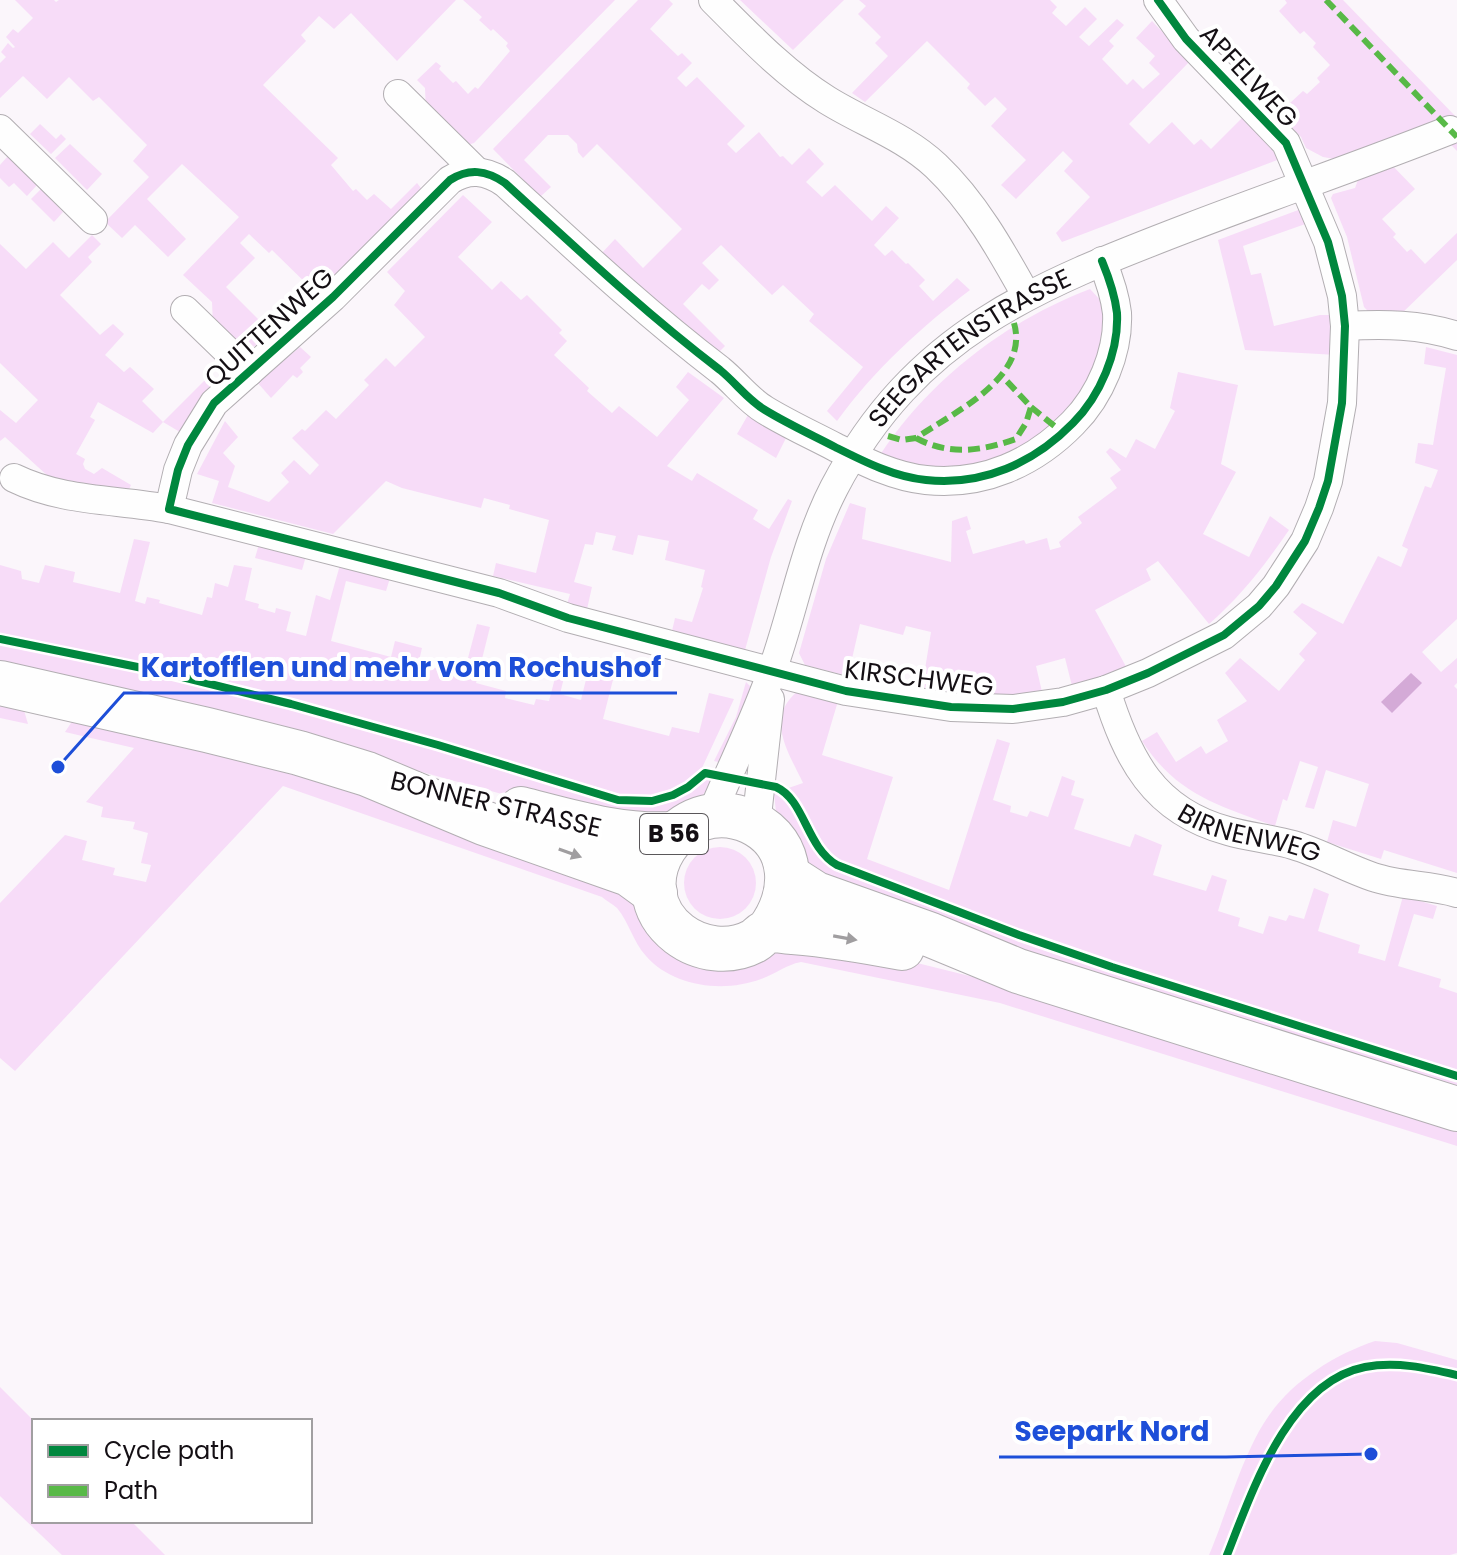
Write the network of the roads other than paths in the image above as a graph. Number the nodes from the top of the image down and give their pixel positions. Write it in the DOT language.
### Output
graph roads {
  1 [pos="713,0"];
  2 [pos="1158,0"];
  3 [pos="398,94"];
  4 [pos="0,129"];
  5 [pos="1450,130"];
  6 [pos="476,171"];
  7 [pos="1305,183"];
  8 [pos="93,220"];
  9 [pos="1102,261"];
  10 [pos="1026,295"];
  11 [pos="185,310"];
  12 [pos="1345,326"];
  13 [pos="1457,336"];
  14 [pos="249,372"];
  15 [pos="852,456"];
  16 [pos="14,478"];
  17 [pos="169,509"];
  18 [pos="773,670"];
  19 [pos="0,683"];
  20 [pos="1106,690"];
  21 [pos="367,774"];
  22 [pos="692,825"];
  23 [pos="756,825"];
  24 [pos="788,876"];
  25 [pos="655,893"];
  26 [pos="1457,893"];
  27 [pos="768,931"];
  28 [pos="1018,971"];
  29 [pos="1457,1109"];
  1 -- 10 [label="street"];
  2 -- 7 [label="street, APFELWEG"];
  3 -- 6 [label="street"];
  4 -- 8 [label="street"];
  5 -- 7 [label="street, SEEGARTENSTRASSE"];
  6 -- 14 [label="street, QUITTENWEG"];
  6 -- 15 [label="street"];
  7 -- 9 [label="street, SEEGARTENSTRASSE"];
  7 -- 12 [label="street, KIRSCHWEG"];
  9 -- 10 [label="street, SEEGARTENSTRASSE"];
  9 -- 15 [label="street, SEEGARTENSTRASSE"];
  10 -- 15 [label="street, SEEGARTENSTRASSE"];
  11 -- 14 [label="street"];
  12 -- 13 [label="street"];
  12 -- 20 [label="street, KIRSCHWEG"];
  14 -- 17 [label="street, QUITTENWEG"];
  15 -- 18 [label="street, SEEGARTENSTRASSE"];
  16 -- 17 [label="street"];
  17 -- 18 [label="street"];
  18 -- 20 [label="street, KIRSCHWEG"];
  18 -- 22 [label="street, SEEGARTENSTRASSE"];
  18 -- 23 [label="street, SEEGARTENSTRASSE"];
  19 -- 21 [label="main road, BONNER STRASSE / B 56"];
  20 -- 26 [label="street, BIRNENWEG"];
  21 -- 22 [label="main road, BONNER STRASSE / B 56"];
  21 -- 25 [label="main road, BONNER STRASSE / B 56, one-way"];
  22 -- 23 [label="main road, B 56"];
  22 -- 25 [label="main road, B 56"];
  23 -- 24 [label="main road"];
  24 -- 27 [label="main road"];
  24 -- 28 [label="main road, B 56"];
  25 -- 27 [label="main road, B 56"];
  27 -- 28 [label="main road, B 56, one-way"];
  28 -- 29 [label="main road, B 56"];
}
